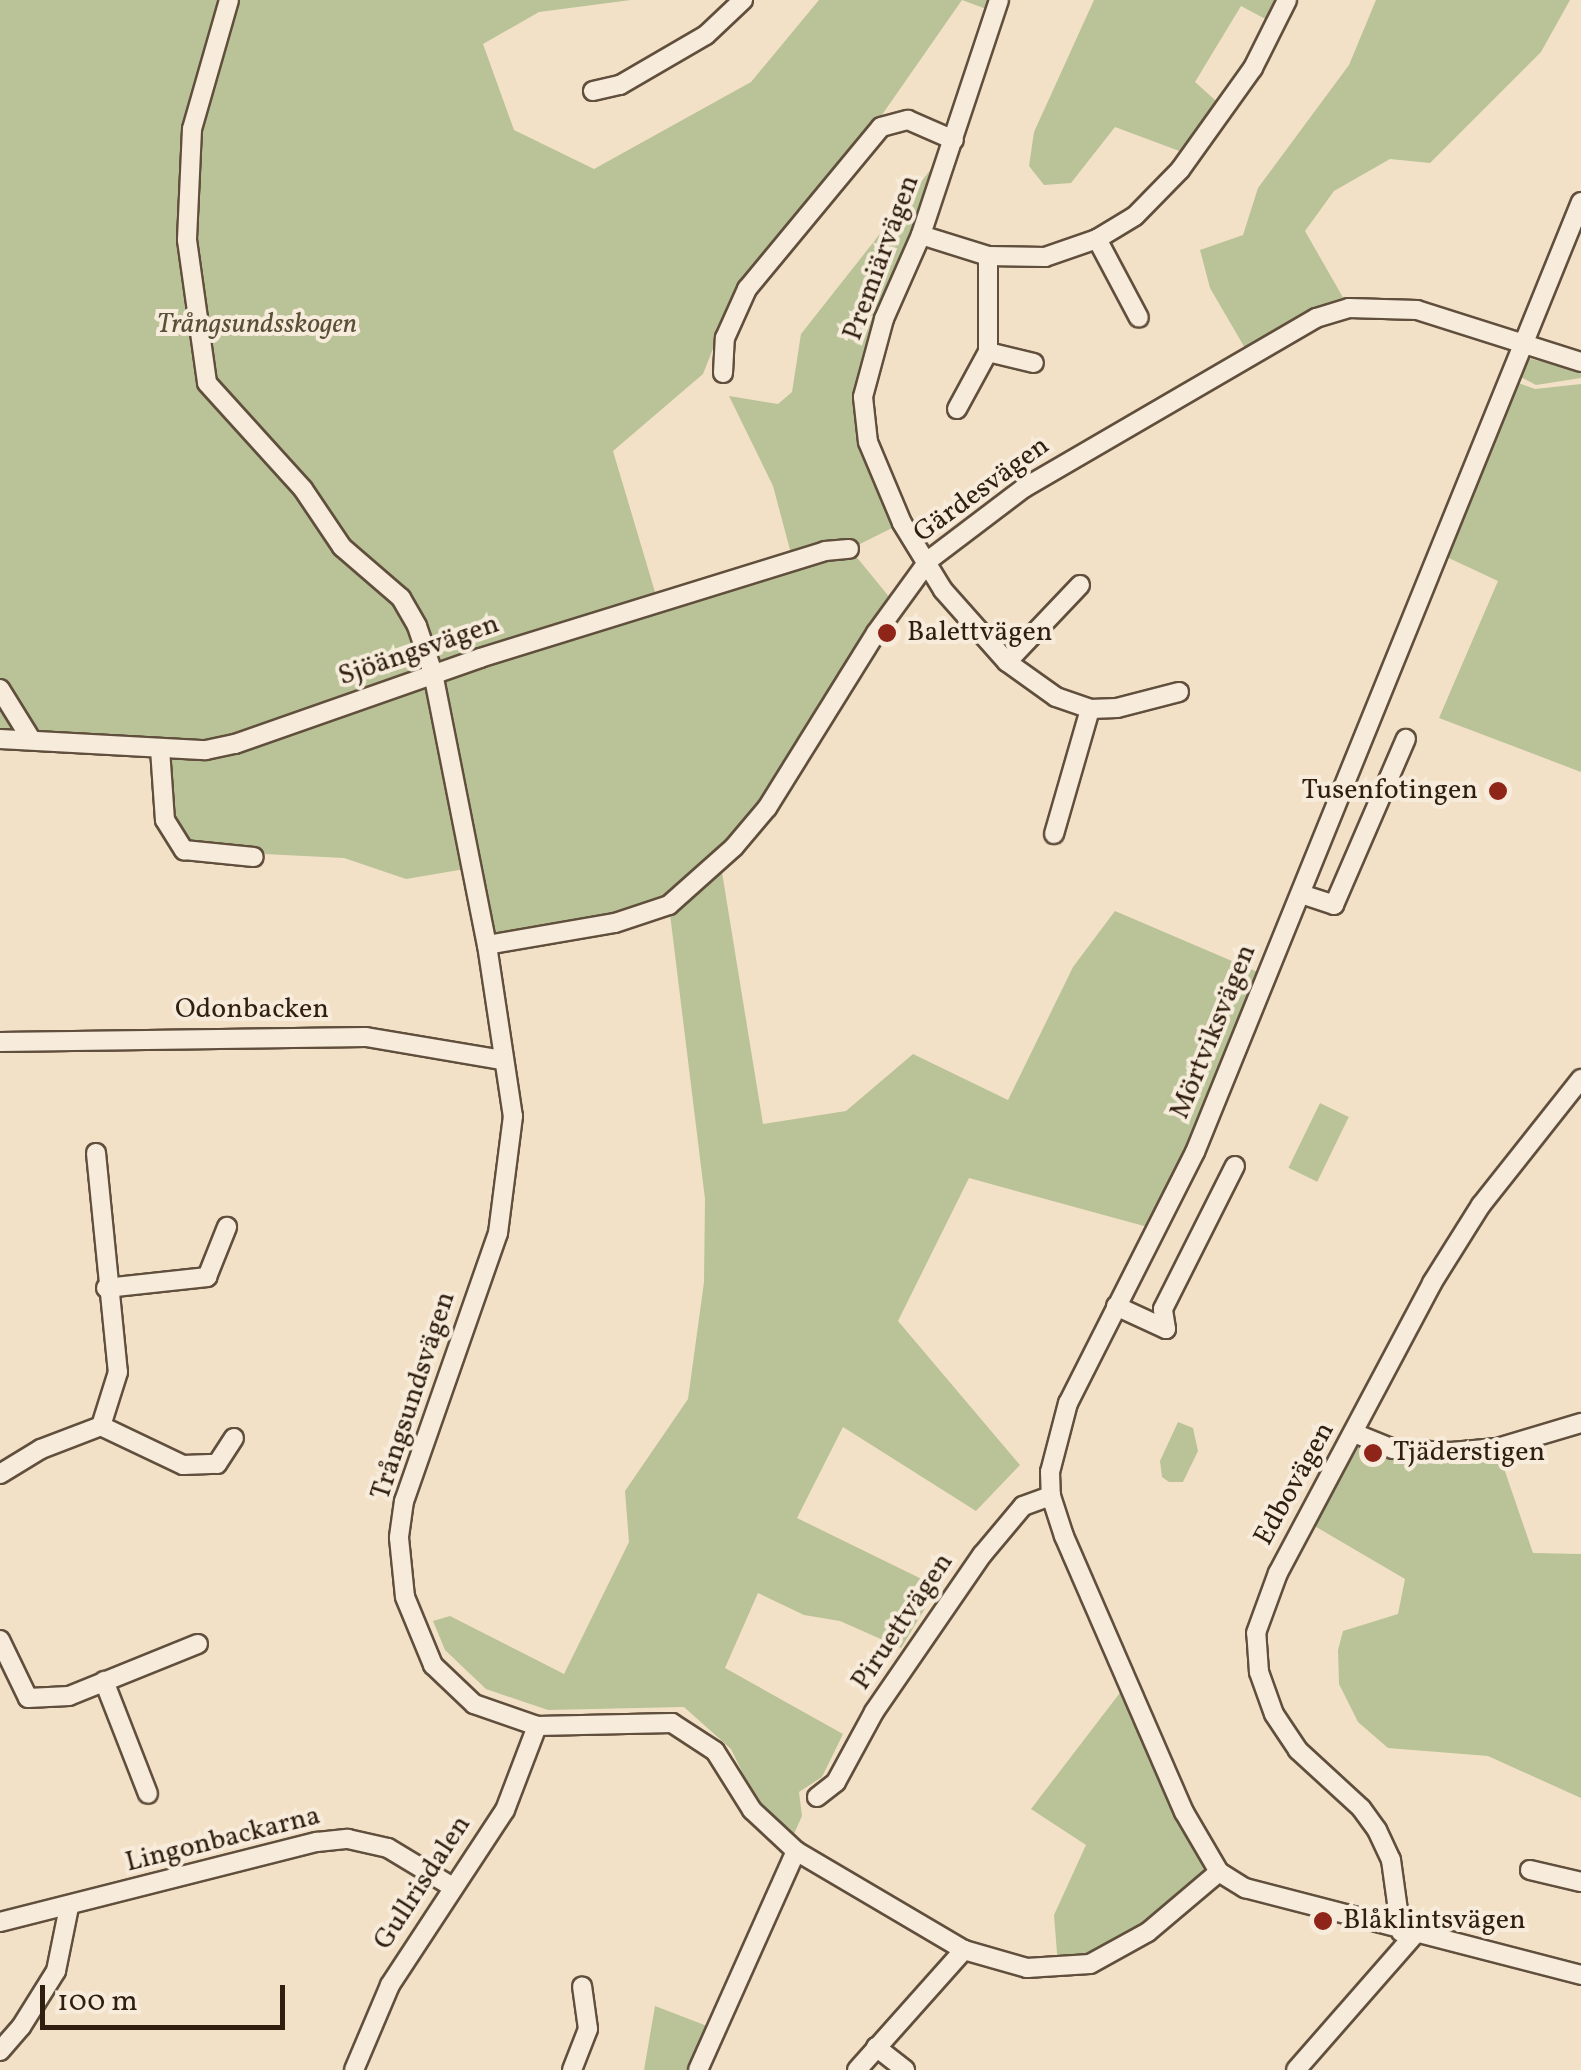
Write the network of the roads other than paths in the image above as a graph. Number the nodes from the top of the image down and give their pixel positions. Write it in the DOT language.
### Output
graph roads {
  1 [pos="229,0"];
  2 [pos="743,0"];
  3 [pos="1000,0"];
  4 [pos="1287,0"];
  5 [pos="593,92"];
  6 [pos="954,140"];
  7 [pos="1581,202"];
  8 [pos="921,235"];
  9 [pos="1097,239"];
  10 [pos="988,256"];
  11 [pos="1139,318"];
  12 [pos="1522,342"];
  13 [pos="988,352"];
  14 [pos="1581,362"];
  15 [pos="1034,363"];
  16 [pos="724,373"];
  17 [pos="958,409"];
  18 [pos="850,548"];
  19 [pos="928,560"];
  20 [pos="1080,585"];
  21 [pos="1007,662"];
  22 [pos="433,674"];
  23 [pos="0,689"];
  24 [pos="1179,692"];
  25 [pos="1090,710"];
  26 [pos="31,739"];
  27 [pos="1406,739"];
  28 [pos="0,740"];
  29 [pos="160,749"];
  30 [pos="1054,834"];
  31 [pos="254,857"];
  32 [pos="1301,894"];
  33 [pos="488,945"];
  34 [pos="0,1042"];
  35 [pos="502,1060"];
  36 [pos="1581,1079"];
  37 [pos="96,1153"];
  38 [pos="1235,1166"];
  39 [pos="227,1226"];
  40 [pos="106,1288"];
  41 [pos="1116,1306"];
  42 [pos="1581,1423"];
  43 [pos="101,1426"];
  44 [pos="1354,1434"];
  45 [pos="234,1438"];
  46 [pos="0,1474"];
  47 [pos="1051,1496"];
  48 [pos="0,1640"];
  49 [pos="198,1644"];
  50 [pos="104,1681"];
  51 [pos="536,1726"];
  52 [pos="148,1794"];
  53 [pos="817,1797"];
  54 [pos="796,1851"];
  55 [pos="1530,1870"];
  56 [pos="1219,1872"];
  57 [pos="1581,1882"];
  58 [pos="450,1886"];
  59 [pos="69,1908"];
  60 [pos="0,1922"];
  61 [pos="1408,1933"];
  62 [pos="964,1950"];
  63 [pos="1581,1975"];
  64 [pos="582,1986"];
  65 [pos="876,2047"];
  66 [pos="0,2051"];
  67 [pos="354,2070"];
  68 [pos="572,2070"];
  69 [pos="698,2070"];
  70 [pos="857,2070"];
  71 [pos="904,2070"];
  72 [pos="1296,2070"];
  1 -- 22 [label="street, Trångsundsvägen"];
  2 -- 5 [label="street"];
  3 -- 6 [label="street, Premiärvägen"];
  4 -- 9 [label="street"];
  6 -- 8 [label="street, Premiärvägen"];
  6 -- 16 [label="street, Premiärvägen"];
  7 -- 12 [label="street, Mörtviksvägen"];
  8 -- 10 [label="street"];
  8 -- 19 [label="street, Premiärvägen"];
  9 -- 10 [label="street"];
  9 -- 11 [label="street"];
  10 -- 13 [label="street"];
  12 -- 14 [label="street, Gärdesvägen"];
  12 -- 19 [label="street, Gärdesvägen"];
  12 -- 32 [label="street, Mörtviksvägen"];
  13 -- 15 [label="street"];
  13 -- 17 [label="street"];
  18 -- 22 [label="street, Sjöängsvägen"];
  19 -- 21 [label="street"];
  19 -- 33 [label="street, Gärdesvägen"];
  20 -- 21 [label="street"];
  21 -- 25 [label="street"];
  22 -- 29 [label="street, Sjöängsvägen"];
  22 -- 33 [label="street, Trångsundsvägen"];
  23 -- 26 [label="street"];
  24 -- 25 [label="street"];
  25 -- 30 [label="street"];
  26 -- 28 [label="street, Sjöängsvägen"];
  26 -- 29 [label="street, Sjöängsvägen"];
  27 -- 32 [label="street"];
  29 -- 31 [label="street"];
  32 -- 41 [label="street, Mörtviksvägen"];
  33 -- 35 [label="street, Trångsundsvägen"];
  34 -- 35 [label="street, Odonbacken"];
  35 -- 51 [label="street, Trångsundsvägen"];
  36 -- 44 [label="street, Edbovägen"];
  37 -- 40 [label="street"];
  38 -- 41 [label="street"];
  39 -- 40 [label="street"];
  40 -- 43 [label="street"];
  41 -- 47 [label="street, Mörtviksvägen"];
  42 -- 44 [label="street"];
  43 -- 45 [label="street"];
  43 -- 46 [label="street"];
  44 -- 61 [label="street, Edbovägen"];
  47 -- 53 [label="street, Piruettvägen"];
  47 -- 56 [label="street, Mörtviksvägen"];
  48 -- 50 [label="street"];
  49 -- 50 [label="street"];
  50 -- 52 [label="street"];
  51 -- 54 [label="street, Trångsundsvägen"];
  51 -- 58 [label="street, Gullrisdalen"];
  54 -- 62 [label="street, Trångsundsvägen"];
  54 -- 69 [label="street"];
  55 -- 57 [label="street"];
  56 -- 61 [label="street"];
  56 -- 62 [label="street, Trångsundsvägen"];
  58 -- 59 [label="street, Lingonbackarna"];
  58 -- 67 [label="street, Gullrisdalen"];
  59 -- 60 [label="street, Lingonbackarna"];
  59 -- 66 [label="street"];
  61 -- 63 [label="street"];
  61 -- 72 [label="street"];
  62 -- 65 [label="street"];
  64 -- 68 [label="street"];
  65 -- 70 [label="street"];
  65 -- 71 [label="street"];
}
